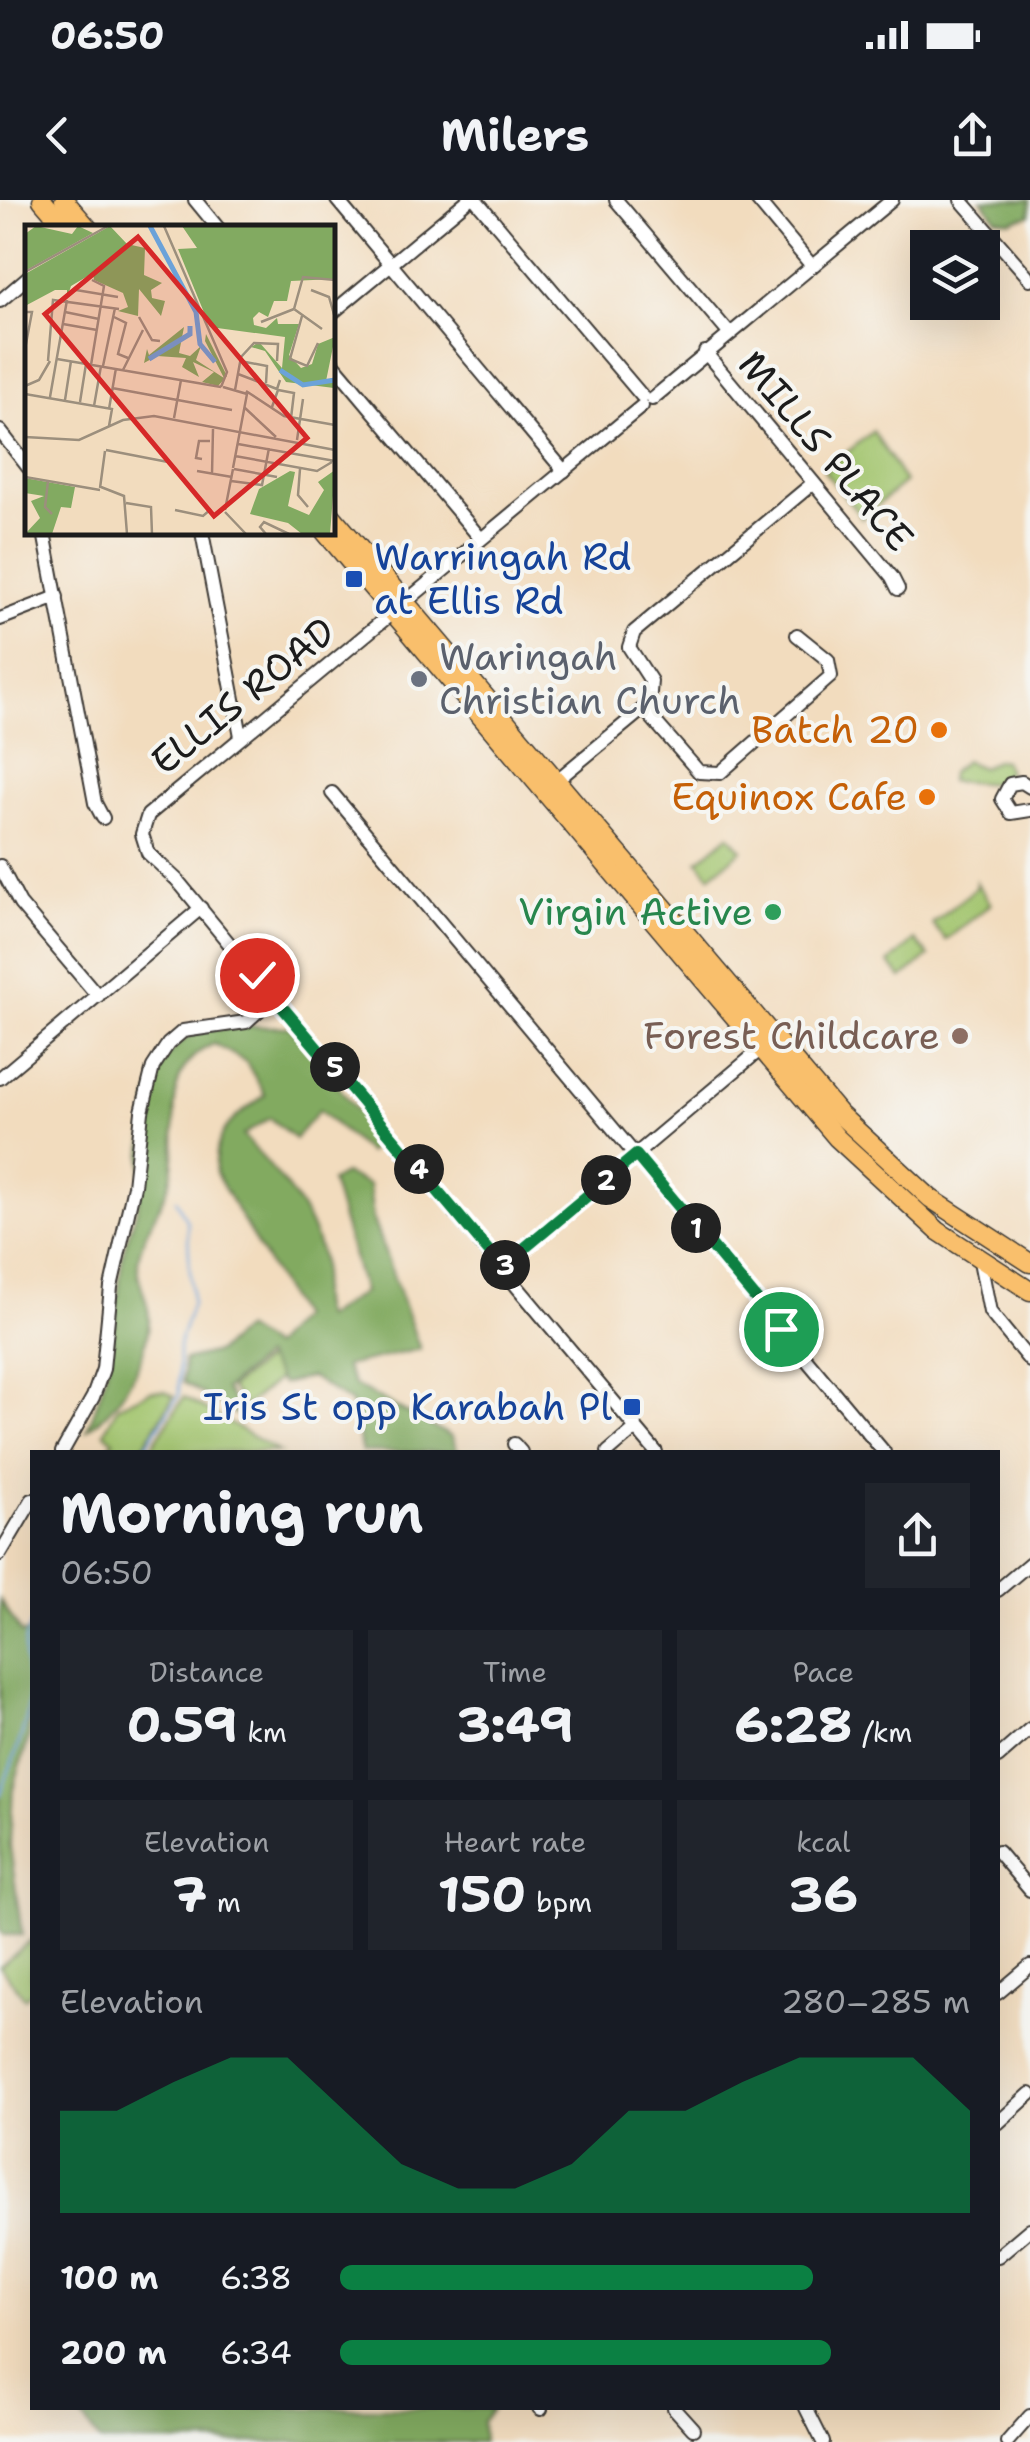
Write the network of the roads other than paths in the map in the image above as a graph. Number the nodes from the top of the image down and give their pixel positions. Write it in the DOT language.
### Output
graph roads {
  1 [pos="42,200"];
  2 [pos="64,200"];
  3 [pos="195,200"];
  4 [pos="336,200"];
  5 [pos="468,200"];
  6 [pos="476,200"];
  7 [pos="616,200"];
  8 [pos="758,200"];
  9 [pos="892,200"];
  10 [pos="961,200"];
  11 [pos="63,225"];
  12 [pos="85,225"];
  13 [pos="216,225"];
  14 [pos="1023,259"];
  15 [pos="390,264"];
  16 [pos="812,266"];
  17 [pos="1030,278"];
  18 [pos="25,280"];
  19 [pos="0,301"];
  20 [pos="335,310"];
  21 [pos="728,332"];
  22 [pos="705,352"];
  23 [pos="335,366"];
  24 [pos="645,400"];
  25 [pos="0,431"];
  26 [pos="25,463"];
  27 [pos="564,471"];
  28 [pos="812,484"];
  29 [pos="335,520"];
  30 [pos="45,535"];
  31 [pos="203,535"];
  32 [pos="328,535"];
  33 [pos="481,539"];
  34 [pos="898,590"];
  35 [pos="57,597"];
  36 [pos="398,607"];
  37 [pos="0,619"];
  38 [pos="797,635"];
  39 [pos="644,708"];
  40 [pos="241,736"];
  41 [pos="556,781"];
  42 [pos="1030,787"];
  43 [pos="332,793"];
  44 [pos="1026,816"];
  45 [pos="103,818"];
  46 [pos="0,866"];
  47 [pos="201,908"];
  48 [pos="98,996"];
  49 [pos="271,999"];
  50 [pos="761,1049"];
  51 [pos="0,1058"];
  52 [pos="5,1074"];
  53 [pos="636,1155"];
  54 [pos="980,1261"];
  55 [pos="1030,1263"];
  56 [pos="502,1267"];
  57 [pos="998,1272"];
  58 [pos="1030,1291"];
  59 [pos="986,1302"];
  60 [pos="1030,1361"];
  61 [pos="636,1428"];
  62 [pos="63,1450"];
  63 [pos="610,1450"];
  64 [pos="654,1450"];
  65 [pos="882,1450"];
  66 [pos="30,1503"];
  67 [pos="0,1554"];
  68 [pos="1030,1563"];
  69 [pos="1000,1587"];
  70 [pos="1030,1729"];
  71 [pos="1000,1755"];
  72 [pos="1000,1860"];
  73 [pos="1030,1890"];
  74 [pos="1030,1966"];
  75 [pos="1000,1992"];
  76 [pos="1030,2094"];
  77 [pos="1000,2120"];
  78 [pos="1030,2229"];
  79 [pos="1000,2254"];
  80 [pos="676,2410"];
  81 [pos="811,2410"];
  82 [pos="1030,2416"];
  83 [pos="693,2429"];
  84 [pos="823,2442"];
  85 [pos="1008,2442"];
  1 -- 11 [label="highway"];
  2 -- 12 [label="highway"];
  3 -- 13 [label="street"];
  4 -- 15 [label="street"];
  5 -- 15 [label="street"];
  6 -- 24 [label="street"];
  7 -- 21 [label="street"];
  8 -- 16 [label="street"];
  9 -- 16 [label="street, ELLIS ROAD"];
  10 -- 14 [label="street"];
  14 -- 17 [label="street"];
  15 -- 20 [label="street"];
  15 -- 27 [label="street"];
  16 -- 21 [label="street, ELLIS ROAD"];
  18 -- 19 [label="street"];
  21 -- 22 [label="street, ELLIS ROAD"];
  22 -- 24 [label="street, ELLIS ROAD"];
  22 -- 28 [label="street, MILLS PLACE"];
  23 -- 33 [label="street"];
  24 -- 27 [label="street, ELLIS ROAD"];
  25 -- 26 [label="street"];
  27 -- 33 [label="street, ELLIS ROAD"];
  28 -- 34 [label="street, MILLS PLACE"];
  28 -- 39 [label="street"];
  29 -- 36 [label="highway"];
  30 -- 35 [label="street"];
  31 -- 40 [label="street"];
  32 -- 36 [label="highway"];
  33 -- 36 [label="street, ELLIS ROAD"];
  35 -- 37 [label="street"];
  35 -- 45 [label="street"];
  36 -- 40 [label="street, ELLIS ROAD"];
  36 -- 41 [label="highway"];
  36 -- 50 [label="highway"];
  38 -- 39 [label="street"];
  39 -- 41 [label="street"];
  40 -- 47 [label="street, ELLIS ROAD"];
  41 -- 55 [label="highway"];
  42 -- 44 [label="street"];
  43 -- 53 [label="street"];
  46 -- 48 [label="street"];
  47 -- 48 [label="street"];
  47 -- 49 [label="street"];
  48 -- 52 [label="street"];
  49 -- 56 [label="street"];
  49 -- 62 [label="street"];
  50 -- 53 [label="street"];
  50 -- 54 [label="highway"];
  51 -- 52 [label="street"];
  53 -- 56 [label="street"];
  53 -- 65 [label="street"];
  54 -- 57 [label="highway"];
  54 -- 59 [label="street"];
  56 -- 61 [label="street"];
  57 -- 58 [label="highway"];
  57 -- 59 [label="street"];
  59 -- 60 [label="street"];
  61 -- 63 [label="street"];
  61 -- 64 [label="street"];
  66 -- 67 [label="street"];
  68 -- 69 [label="street"];
  70 -- 71 [label="street"];
  72 -- 73 [label="street"];
  74 -- 75 [label="street"];
  76 -- 77 [label="street"];
  78 -- 79 [label="street"];
  80 -- 83 [label="street"];
  81 -- 84 [label="street"];
  82 -- 85 [label="street"];
}
